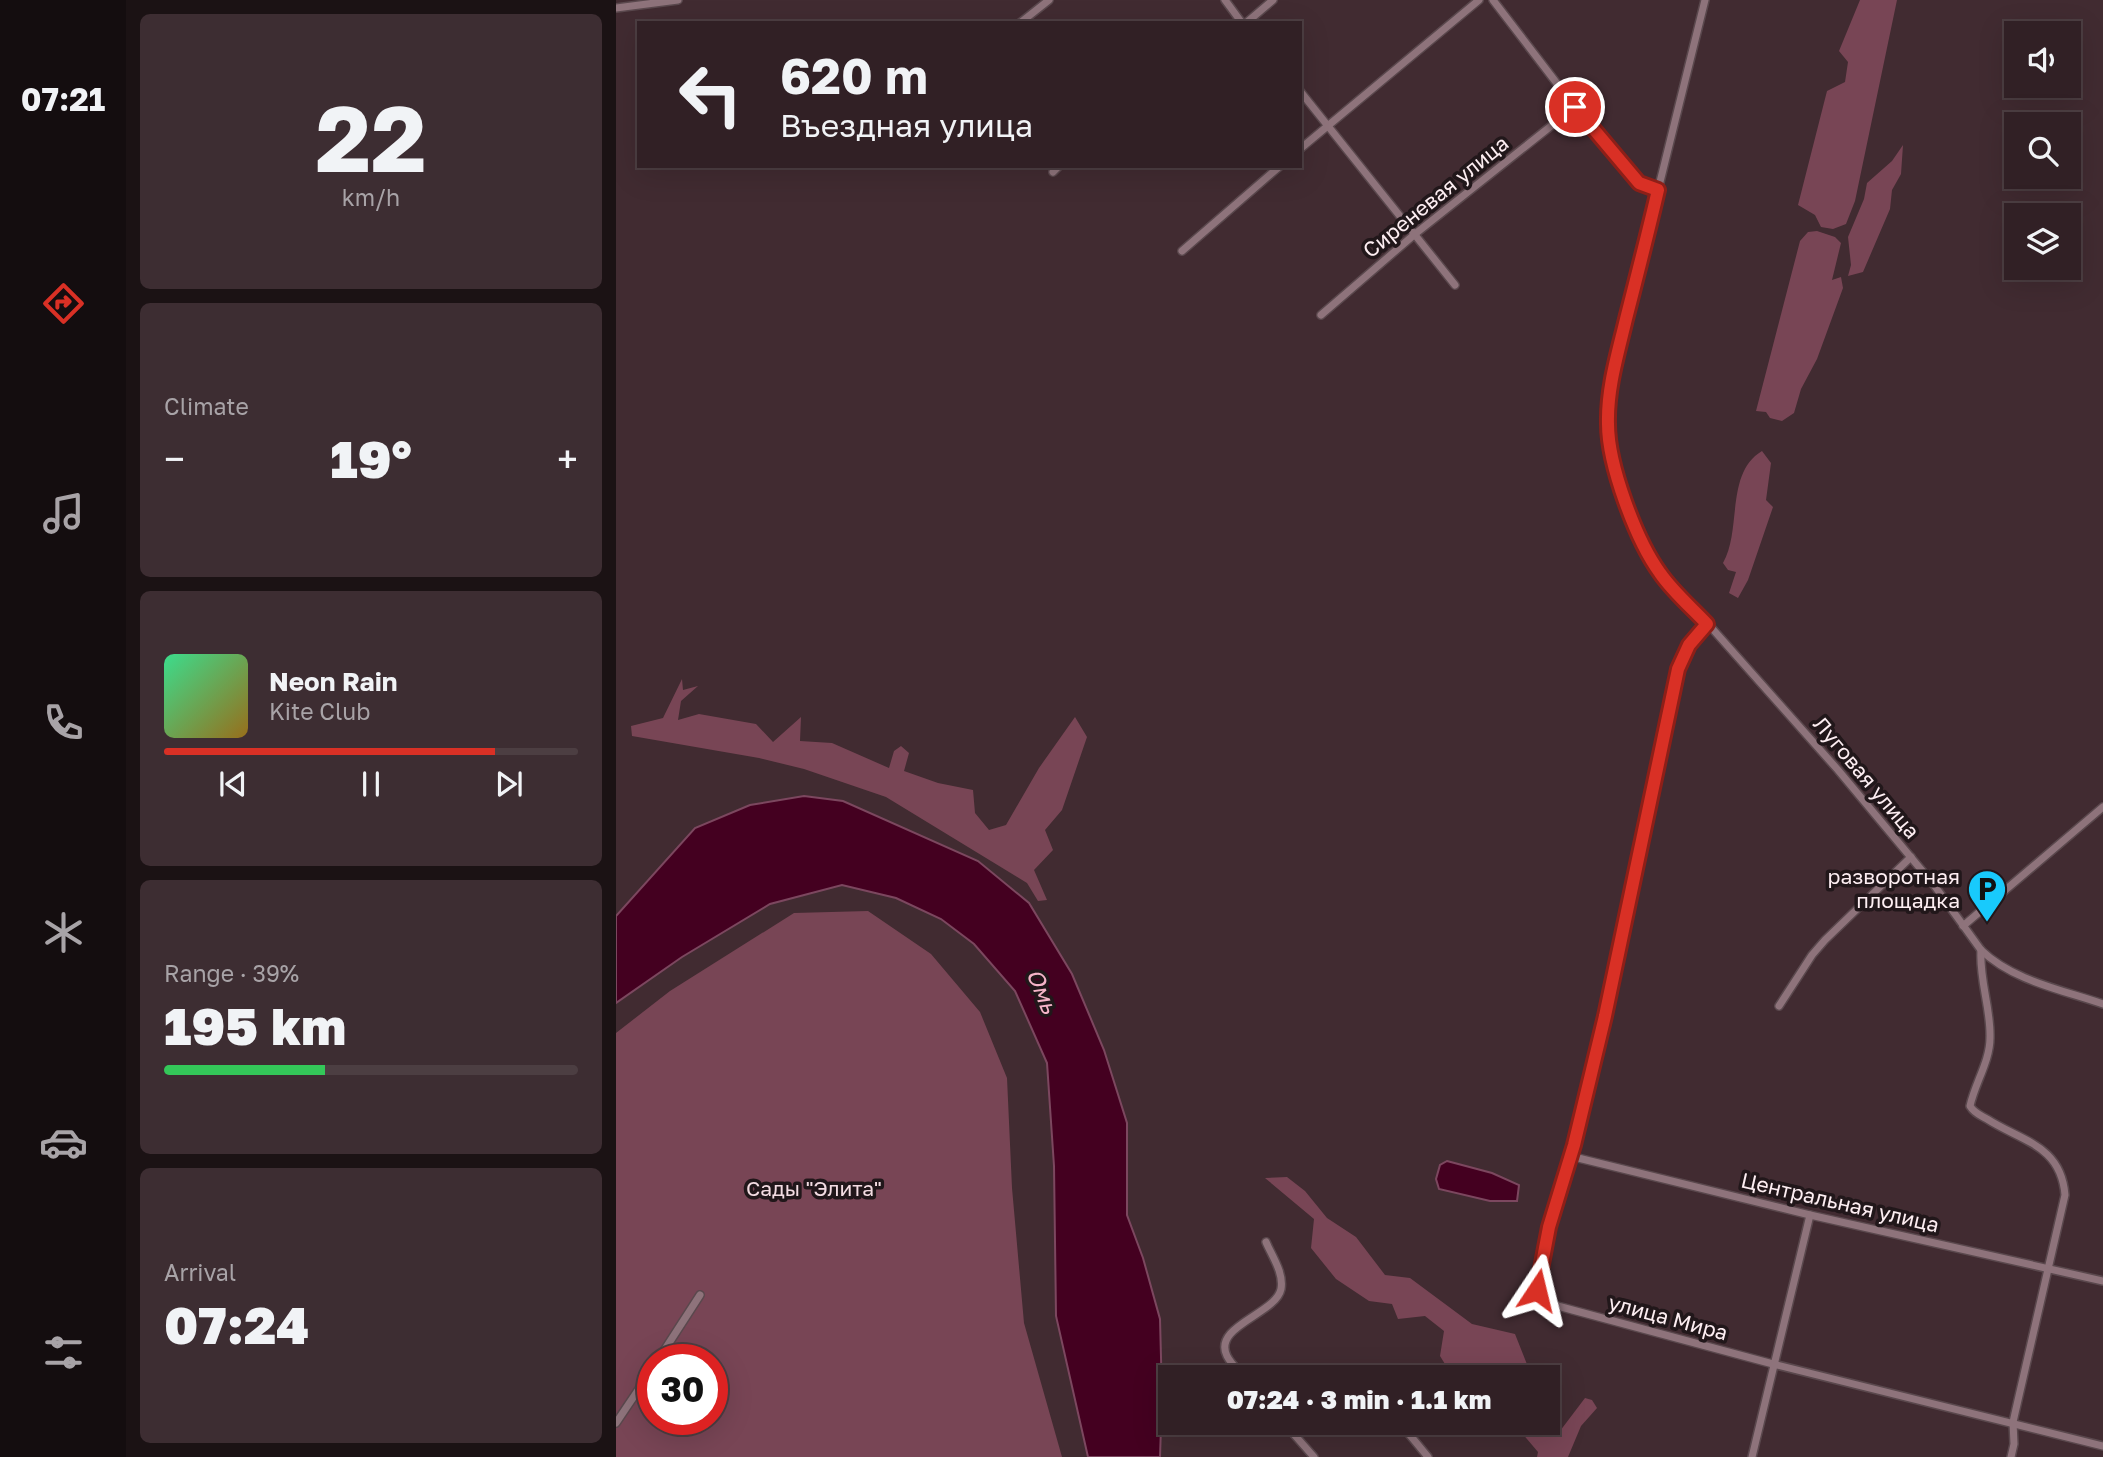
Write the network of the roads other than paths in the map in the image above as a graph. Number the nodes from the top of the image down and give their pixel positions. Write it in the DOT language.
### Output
graph roads {
  1 [pos="678,0"];
  2 [pos="1049,0"];
  3 [pos="1225,0"];
  4 [pos="1273,0"];
  5 [pos="1479,0"];
  6 [pos="1493,0"];
  7 [pos="1705,0"];
  8 [pos="616,8"];
  9 [pos="1023,21"];
  10 [pos="1242,21"];
  11 [pos="1247,21"];
  12 [pos="1302,93"];
  13 [pos="1575,107"];
  14 [pos="1329,125"];
  15 [pos="1302,147"];
  16 [pos="1278,168"];
  17 [pos="1658,190"];
  18 [pos="1415,234"];
  19 [pos="1182,251"];
  20 [pos="1455,285"];
  21 [pos="1321,315"];
  22 [pos="1709,625"];
  23 [pos="2103,807"];
  24 [pos="1911,857"];
  25 [pos="1964,926"];
  26 [pos="1981,950"];
  27 [pos="2103,1004"];
  28 [pos="1779,1006"];
  29 [pos="1570,1156"];
  30 [pos="1810,1215"];
  31 [pos="1266,1242"];
  32 [pos="2048,1268"];
  33 [pos="2103,1281"];
  34 [pos="701,1296"];
  35 [pos="669,1344"];
  36 [pos="1773,1364"];
  37 [pos="1233,1365"];
  38 [pos="637,1392"];
  39 [pos="2013,1422"];
  40 [pos="616,1423"];
  41 [pos="1295,1435"];
  42 [pos="1410,1435"];
  43 [pos="2103,1446"];
  44 [pos="1314,1457"];
  45 [pos="1428,1457"];
  46 [pos="1752,1457"];
  47 [pos="2011,1457"];
  1 -- 8 [label="street"];
  2 -- 9 [label="street"];
  3 -- 10 [label="street"];
  4 -- 11 [label="street"];
  5 -- 14 [label="street"];
  6 -- 13 [label="street"];
  7 -- 17 [label="street, Луговая улица"];
  12 -- 14 [label="street"];
  13 -- 17 [label="street"];
  13 -- 18 [label="street, Сиреневая улица"];
  14 -- 15 [label="street"];
  14 -- 18 [label="street"];
  16 -- 19 [label="street"];
  17 -- 22 [label="street, Луговая улица"];
  18 -- 20 [label="street"];
  18 -- 21 [label="street, Сиреневая улица"];
  22 -- 24 [label="street, Луговая улица"];
  22 -- 29 [label="street, улица Мира"];
  23 -- 25 [label="street"];
  24 -- 25 [label="street, Луговая улица"];
  24 -- 28 [label="street"];
  25 -- 26 [label="street, Луговая улица"];
  26 -- 27 [label="street, Луговая улица"];
  26 -- 32 [label="street"];
  29 -- 30 [label="street, Центральная улица"];
  29 -- 36 [label="street, улица Мира"];
  30 -- 32 [label="street, Центральная улица"];
  30 -- 36 [label="street"];
  31 -- 37 [label="street"];
  32 -- 33 [label="street, Центральная улица"];
  32 -- 39 [label="street"];
  34 -- 35 [label="street"];
  36 -- 39 [label="street, улица Мира"];
  36 -- 46 [label="street"];
  38 -- 40 [label="street"];
  39 -- 43 [label="street, улица Мира"];
  39 -- 47 [label="street"];
  41 -- 44 [label="street"];
  42 -- 45 [label="street"];
}
